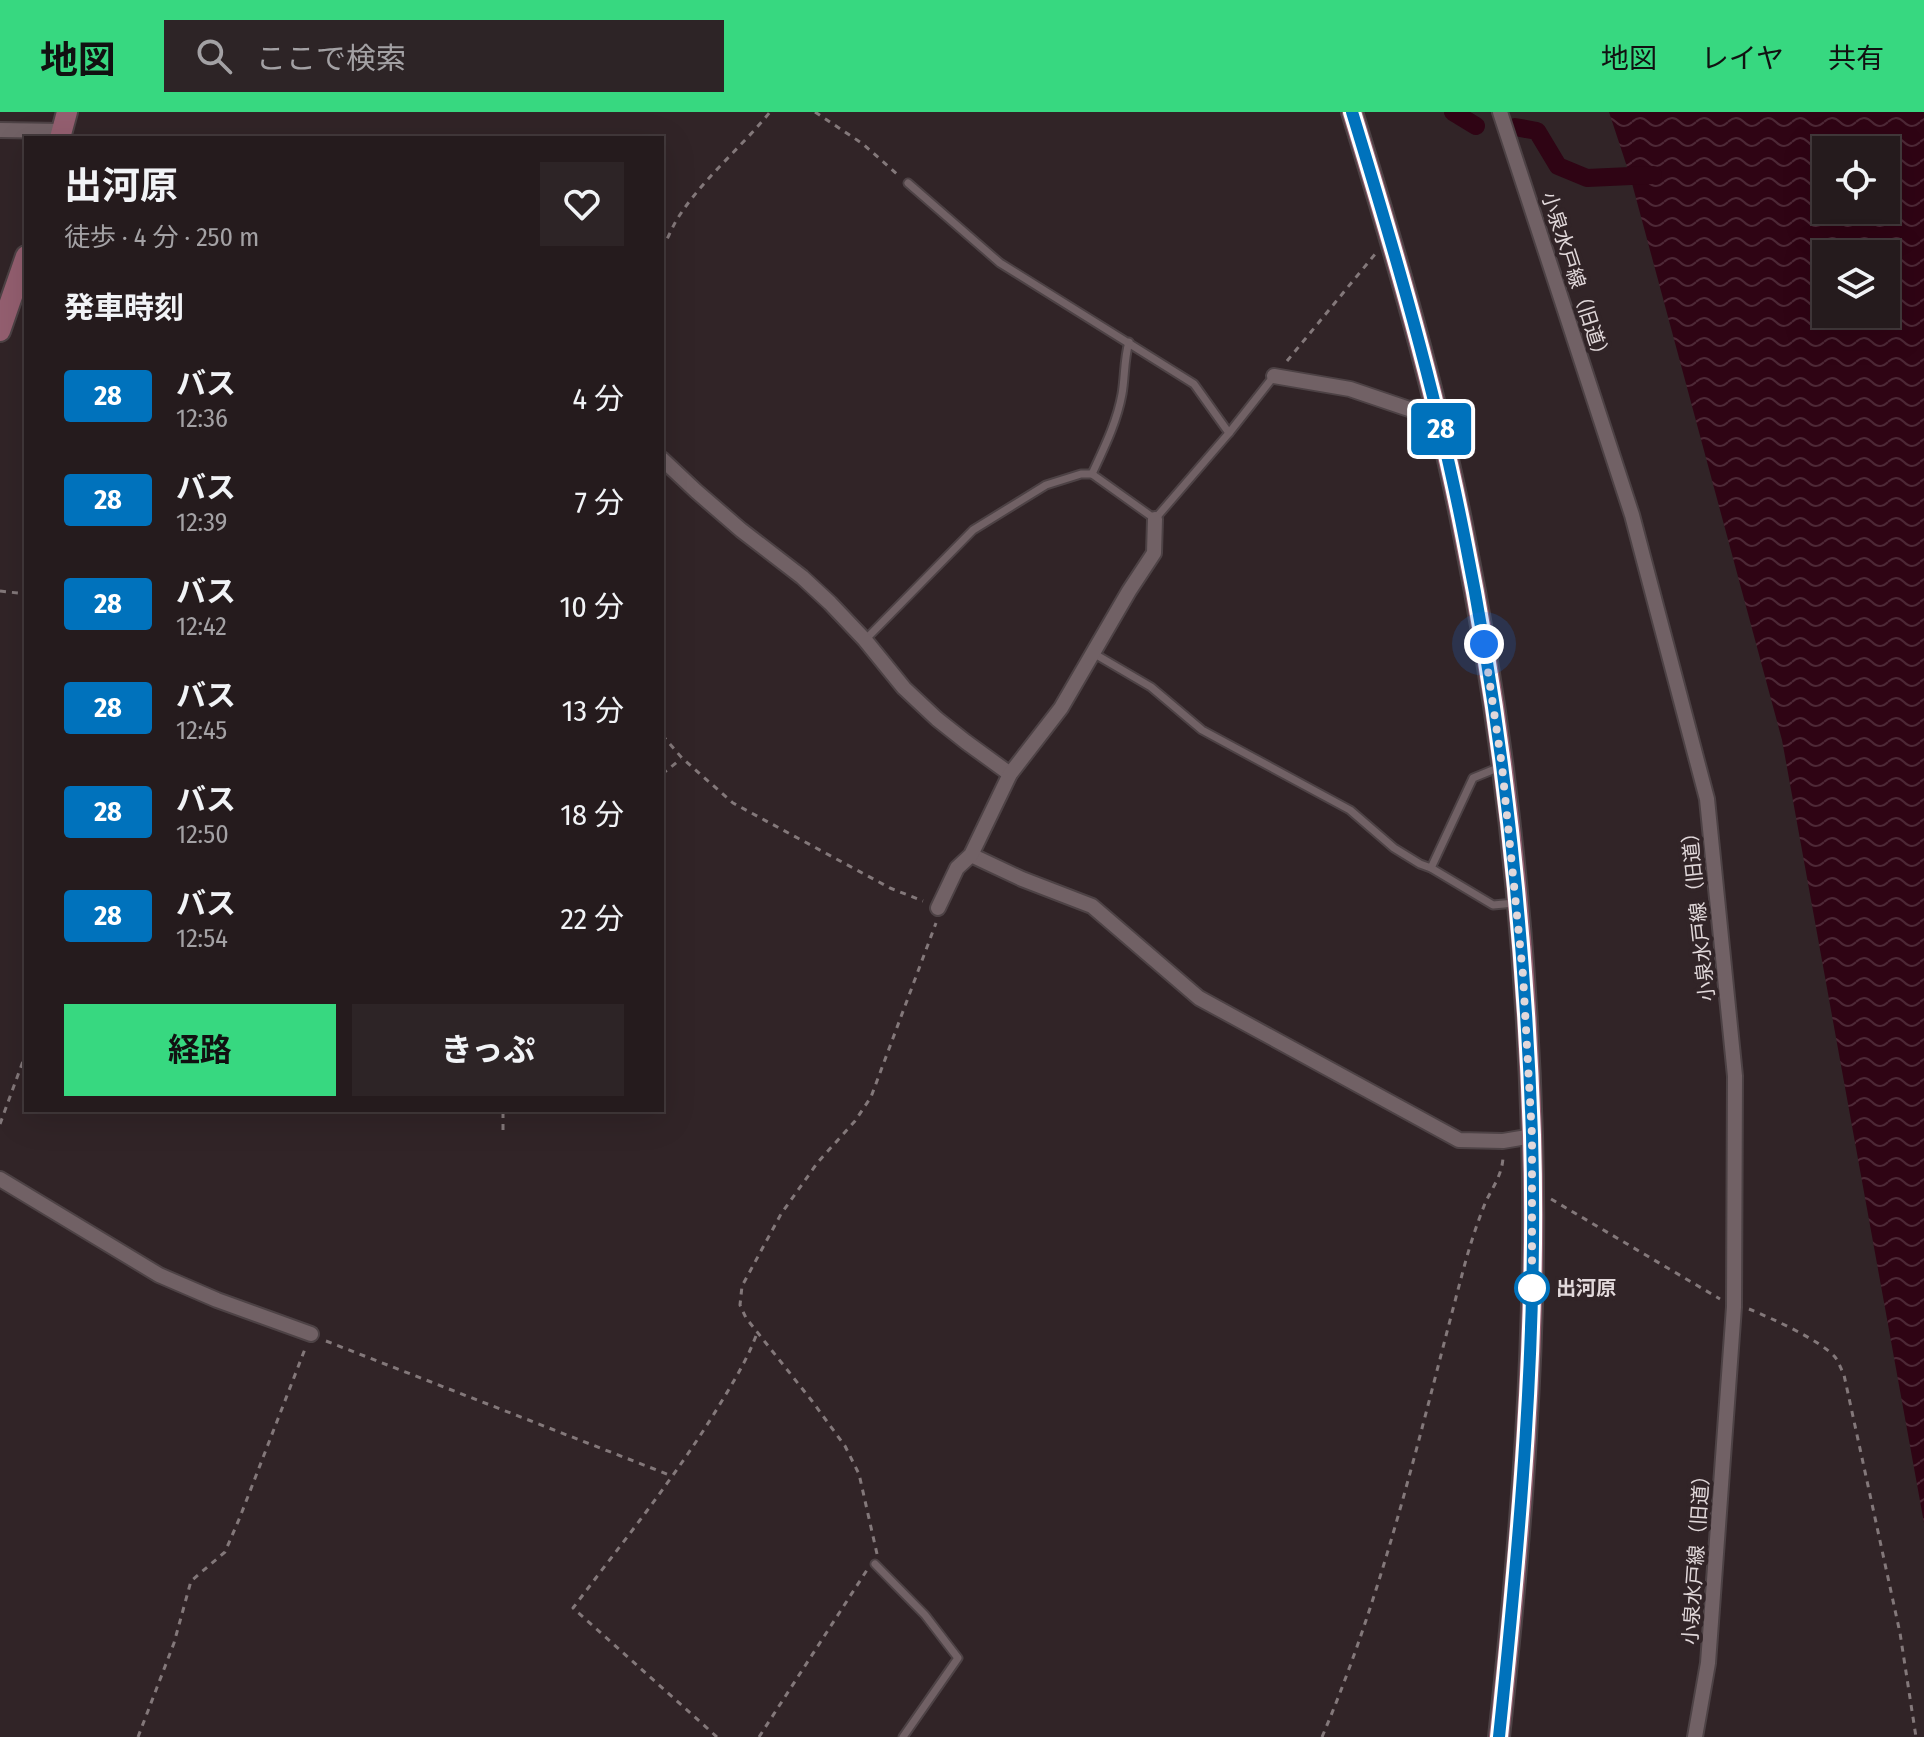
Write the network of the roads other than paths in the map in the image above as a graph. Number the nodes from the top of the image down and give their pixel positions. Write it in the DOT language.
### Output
graph roads {
  1 [pos="1352,112"];
  2 [pos="1500,112"];
  3 [pos="63,127"];
  4 [pos="0,130"];
  5 [pos="908,183"];
  6 [pos="23,280"];
  7 [pos="0,331"];
  8 [pos="1129,342"];
  9 [pos="1274,376"];
  10 [pos="1435,405"];
  11 [pos="1229,433"];
  12 [pos="664,461"];
  13 [pos="1092,474"];
  14 [pos="1155,519"];
  15 [pos="865,640"];
  16 [pos="1093,653"];
  17 [pos="1502,766"];
  18 [pos="1010,774"];
  19 [pos="971,855"];
  20 [pos="1431,868"];
  21 [pos="1517,902"];
  22 [pos="938,908"];
  23 [pos="1532,1136"];
  24 [pos="0,1179"];
  25 [pos="311,1334"];
  26 [pos="875,1564"];
  27 [pos="903,1737"];
  28 [pos="1499,1737"];
  29 [pos="1695,1737"];
  1 -- 10 [label="main road"];
  2 -- 29 [label="street, 小泉水戸線（旧道）"];
  3 -- 4 [label="street"];
  5 -- 8 [label="lane"];
  6 -- 7 [label="main road"];
  8 -- 11 [label="lane"];
  8 -- 13 [label="lane"];
  9 -- 10 [label="street"];
  9 -- 11 [label="lane"];
  10 -- 17 [label="main road"];
  11 -- 14 [label="lane"];
  12 -- 15 [label="street"];
  13 -- 14 [label="lane"];
  13 -- 15 [label="lane"];
  14 -- 16 [label="street"];
  15 -- 18 [label="street"];
  16 -- 18 [label="street"];
  16 -- 20 [label="lane"];
  17 -- 20 [label="lane"];
  17 -- 21 [label="main road"];
  18 -- 19 [label="street"];
  19 -- 22 [label="street"];
  19 -- 23 [label="street"];
  20 -- 21 [label="lane"];
  21 -- 23 [label="main road"];
  23 -- 28 [label="main road"];
  24 -- 25 [label="street"];
  26 -- 27 [label="lane"];
}
